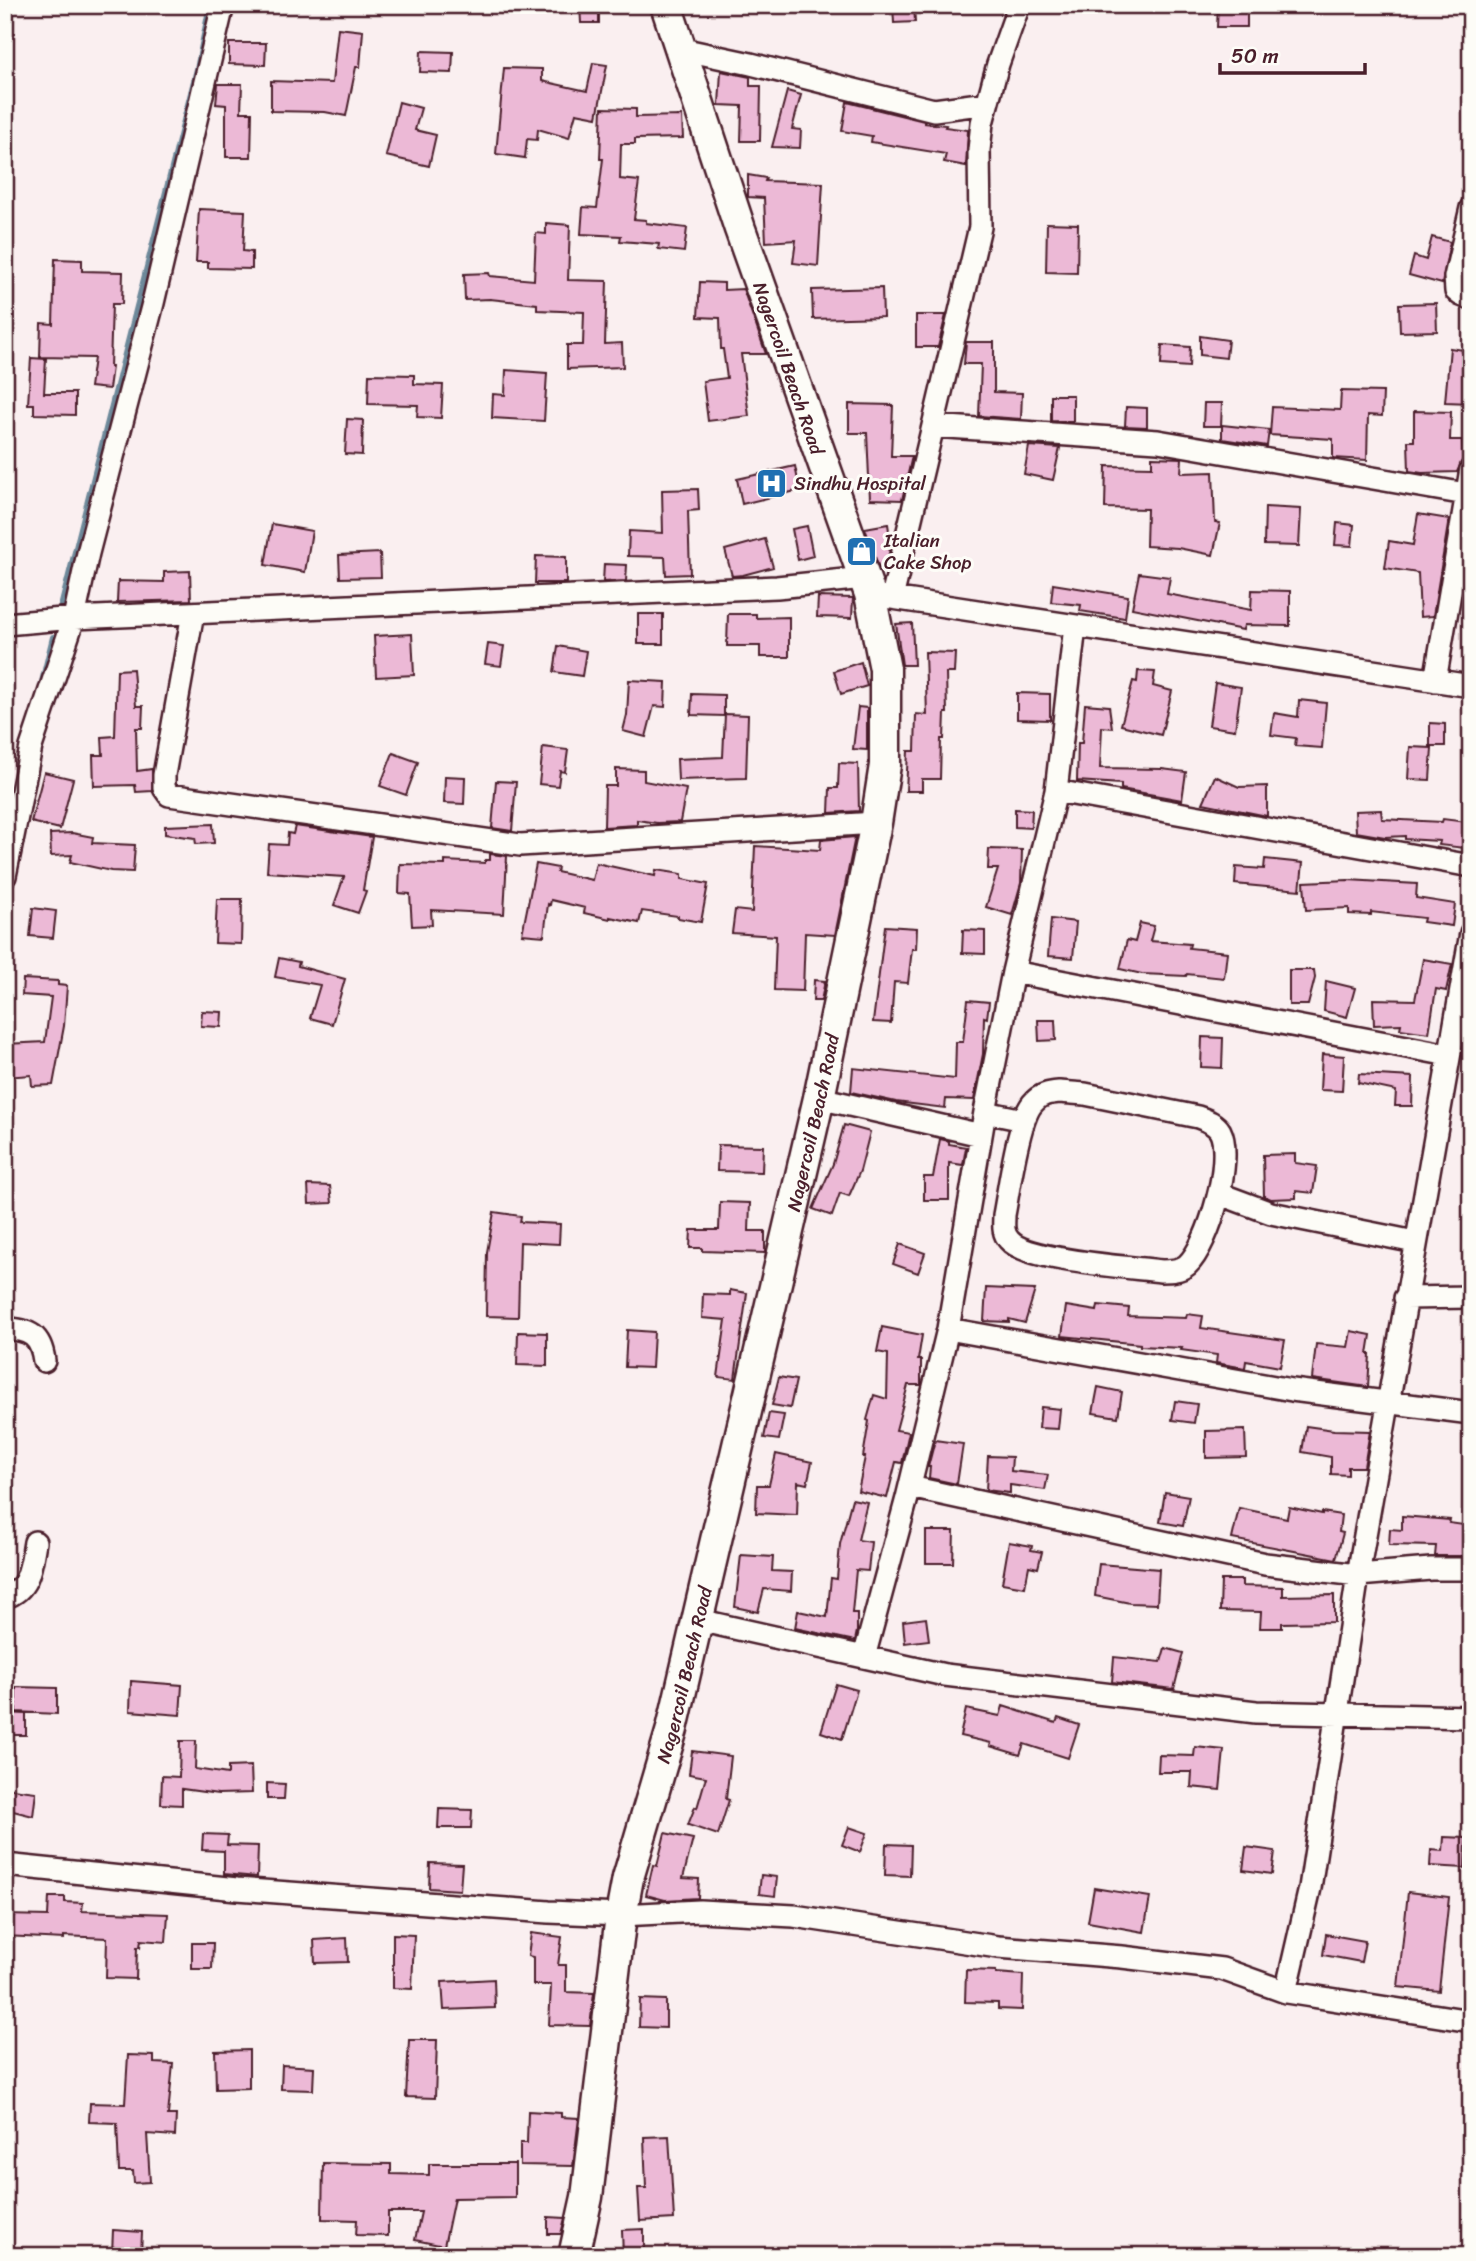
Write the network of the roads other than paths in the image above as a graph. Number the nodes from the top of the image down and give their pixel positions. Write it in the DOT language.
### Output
graph roads {
  1 [pos="223,5"];
  2 [pos="666,5"];
  3 [pos="1019,5"];
  4 [pos="681,49"];
  5 [pos="987,103"];
  6 [pos="1471,208"];
  7 [pos="1471,299"];
  8 [pos="933,426"];
  9 [pos="1471,469"];
  10 [pos="1466,494"];
  11 [pos="875,590"];
  12 [pos="193,613"];
  13 [pos="74,618"];
  14 [pos="42,621"];
  15 [pos="5,624"];
  16 [pos="1075,626"];
  17 [pos="64,644"];
  18 [pos="1435,681"];
  19 [pos="1471,686"];
  20 [pos="1056,791"];
  21 [pos="876,823"];
  22 [pos="1471,866"];
  23 [pos="5,876"];
  24 [pos="1471,933"];
  25 [pos="1013,972"];
  26 [pos="1462,1034"];
  27 [pos="1449,1055"];
  28 [pos="819,1098"];
  29 [pos="985,1112"];
  30 [pos="1024,1120"];
  31 [pos="981,1135"];
  32 [pos="1220,1194"];
  33 [pos="1415,1242"];
  34 [pos="1471,1297"];
  35 [pos="1405,1298"];
  36 [pos="5,1329"];
  37 [pos="947,1329"];
  38 [pos="44,1362"];
  39 [pos="1387,1404"];
  40 [pos="1471,1413"];
  41 [pos="910,1487"];
  42 [pos="35,1542"];
  43 [pos="1471,1569"];
  44 [pos="1358,1575"];
  45 [pos="5,1597"];
  46 [pos="698,1619"];
  47 [pos="864,1657"];
  48 [pos="1337,1713"];
  49 [pos="1471,1717"];
  50 [pos="5,1865"];
  51 [pos="621,1915"];
  52 [pos="1286,1992"];
  53 [pos="1471,2021"];
  54 [pos="574,2256"];
  1 -- 13 [label="street"];
  2 -- 4 [label="main road, Nagercoil Beach Road"];
  3 -- 5 [label="street"];
  4 -- 5 [label="street"];
  4 -- 11 [label="main road, Nagercoil Beach Road"];
  5 -- 8 [label="street"];
  6 -- 7 [label="street"];
  8 -- 10 [label="street"];
  8 -- 11 [label="street"];
  9 -- 10 [label="street"];
  10 -- 18 [label="street"];
  11 -- 12 [label="street"];
  11 -- 16 [label="street"];
  11 -- 21 [label="main road, Nagercoil Beach Road"];
  12 -- 13 [label="street"];
  12 -- 21 [label="street"];
  13 -- 14 [label="street"];
  13 -- 17 [label="street"];
  14 -- 15 [label="street"];
  14 -- 17 [label="street"];
  16 -- 18 [label="street"];
  16 -- 20 [label="street"];
  17 -- 23 [label="street"];
  18 -- 19 [label="street"];
  20 -- 22 [label="street"];
  20 -- 25 [label="street"];
  21 -- 28 [label="main road, Nagercoil Beach Road"];
  24 -- 26 [label="street"];
  25 -- 27 [label="street"];
  25 -- 29 [label="street"];
  26 -- 27 [label="street"];
  27 -- 33 [label="street"];
  28 -- 31 [label="street"];
  28 -- 46 [label="main road, Nagercoil Beach Road"];
  29 -- 30 [label="street"];
  29 -- 31 [label="street"];
  30 -- 32 [label="street"];
  30 -- 32 [label="street"];
  31 -- 37 [label="street"];
  32 -- 33 [label="street"];
  33 -- 35 [label="street"];
  34 -- 35 [label="street"];
  35 -- 39 [label="street"];
  36 -- 38 [label="street"];
  37 -- 39 [label="street"];
  37 -- 41 [label="street"];
  39 -- 40 [label="street"];
  39 -- 44 [label="street"];
  41 -- 44 [label="street"];
  41 -- 47 [label="street"];
  42 -- 45 [label="street"];
  43 -- 44 [label="street"];
  44 -- 48 [label="street"];
  46 -- 47 [label="street"];
  46 -- 51 [label="main road, Nagercoil Beach Road"];
  47 -- 48 [label="street"];
  48 -- 49 [label="street"];
  48 -- 52 [label="street"];
  50 -- 51 [label="street"];
  51 -- 52 [label="street"];
  51 -- 54 [label="main road, Nagercoil Beach Road"];
  52 -- 53 [label="street"];
}
